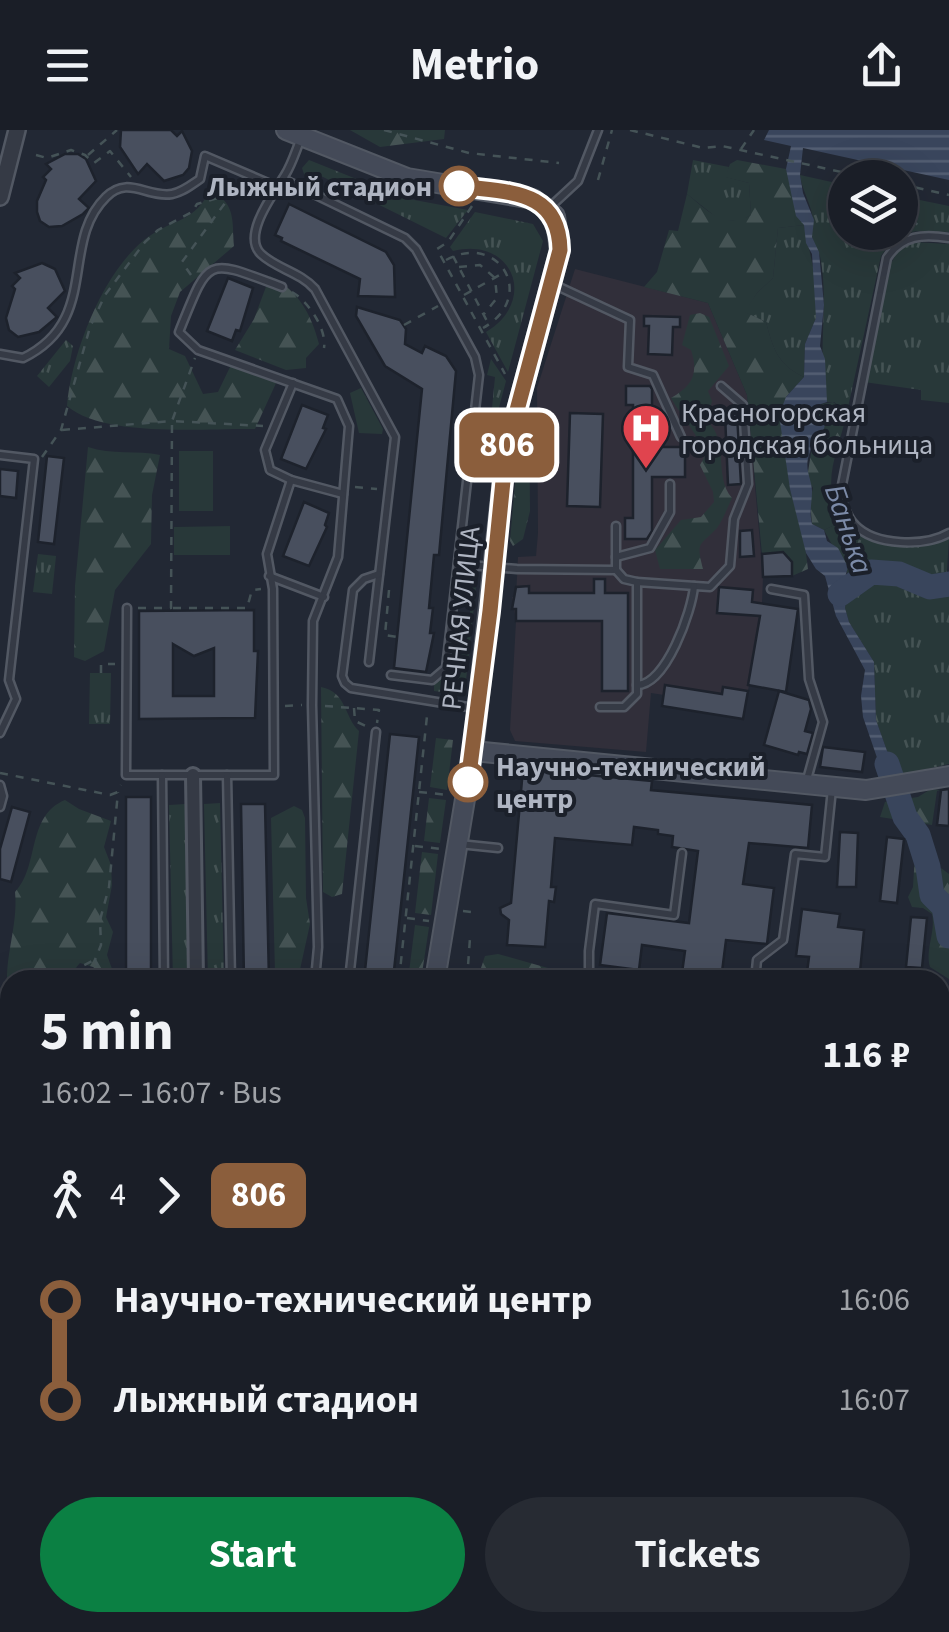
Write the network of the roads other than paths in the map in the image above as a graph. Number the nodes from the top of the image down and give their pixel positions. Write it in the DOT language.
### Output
graph roads {
  1 [pos="16,130"];
  2 [pos="598,130"];
  3 [pos="294,133"];
  4 [pos="284,179"];
  5 [pos="275,186"];
  6 [pos="0,197"];
  7 [pos="548,209"];
  8 [pos="949,238"];
  9 [pos="552,284"];
  10 [pos="282,287"];
  11 [pos="0,354"];
  12 [pos="293,384"];
  13 [pos="721,386"];
  14 [pos="680,437"];
  15 [pos="0,455"];
  16 [pos="290,480"];
  17 [pos="670,484"];
  18 [pos="344,490"];
  19 [pos="616,526"];
  20 [pos="949,533"];
  21 [pos="616,557"];
  22 [pos="458,564"];
  23 [pos="494,568"];
  24 [pos="616,570"];
  25 [pos="380,574"];
  26 [pos="268,575"];
  27 [pos="637,582"];
  28 [pos="694,586"];
  29 [pos="771,589"];
  30 [pos="324,597"];
  31 [pos="127,608"];
  32 [pos="369,662"];
  33 [pos="391,676"];
  34 [pos="637,685"];
  35 [pos="600,706"];
  36 [pos="478,708"];
  37 [pos="376,732"];
  38 [pos="0,733"];
  39 [pos="473,751"];
  40 [pos="162,775"];
  41 [pos="193,775"];
  42 [pos="227,775"];
  43 [pos="949,776"];
  44 [pos="806,784"];
  45 [pos="0,785"];
  46 [pos="832,787"];
  47 [pos="0,807"];
  48 [pos="451,847"];
  49 [pos="498,848"];
  50 [pos="682,853"];
  51 [pos="164,970"];
  52 [pos="196,970"];
  53 [pos="232,970"];
  54 [pos="316,970"];
  55 [pos="351,970"];
  56 [pos="436,970"];
  57 [pos="590,970"];
  58 [pos="756,970"];
  1 -- 6 [label="street"];
  2 -- 7 [label="lane"];
  3 -- 4 [label="lane"];
  3 -- 7 [label="main road"];
  4 -- 5 [label="lane"];
  4 -- 22 [label="lane"];
  5 -- 11 [label="lane"];
  5 -- 25 [label="lane"];
  7 -- 9 [label="main road, РЕЧНАЯ УЛИЦА"];
  8 -- 20 [label="lane"];
  9 -- 14 [label="lane"];
  9 -- 23 [label="main road, РЕЧНАЯ УЛИЦА"];
  10 -- 12 [label="lane"];
  12 -- 16 [label="lane"];
  12 -- 18 [label="lane"];
  13 -- 28 [label="lane"];
  15 -- 38 [label="lane"];
  16 -- 18 [label="lane"];
  16 -- 26 [label="lane"];
  17 -- 21 [label="lane"];
  18 -- 30 [label="lane"];
  19 -- 21 [label="lane"];
  21 -- 24 [label="lane"];
  22 -- 23 [label="lane"];
  22 -- 33 [label="lane"];
  23 -- 24 [label="lane"];
  23 -- 36 [label="main road, РЕЧНАЯ УЛИЦА"];
  24 -- 27 [label="lane"];
  25 -- 32 [label="lane"];
  25 -- 36 [label="lane"];
  26 -- 30 [label="lane"];
  26 -- 42 [label="lane"];
  27 -- 28 [label="lane"];
  27 -- 34 [label="lane"];
  28 -- 34 [label="lane"];
  29 -- 44 [label="lane"];
  30 -- 54 [label="lane"];
  31 -- 40 [label="lane"];
  34 -- 35 [label="lane"];
  36 -- 39 [label="main road, РЕЧНАЯ УЛИЦА"];
  37 -- 55 [label="lane"];
  39 -- 44 [label="main road"];
  39 -- 48 [label="main road, РЕЧНАЯ УЛИЦА"];
  40 -- 41 [label="lane"];
  40 -- 51 [label="lane"];
  41 -- 42 [label="lane"];
  41 -- 52 [label="street"];
  42 -- 53 [label="lane"];
  43 -- 46 [label="main road"];
  44 -- 46 [label="main road"];
  45 -- 47 [label="lane"];
  46 -- 58 [label="lane"];
  48 -- 49 [label="lane"];
  48 -- 56 [label="main road, РЕЧНАЯ УЛИЦА"];
  50 -- 57 [label="lane"];
}
